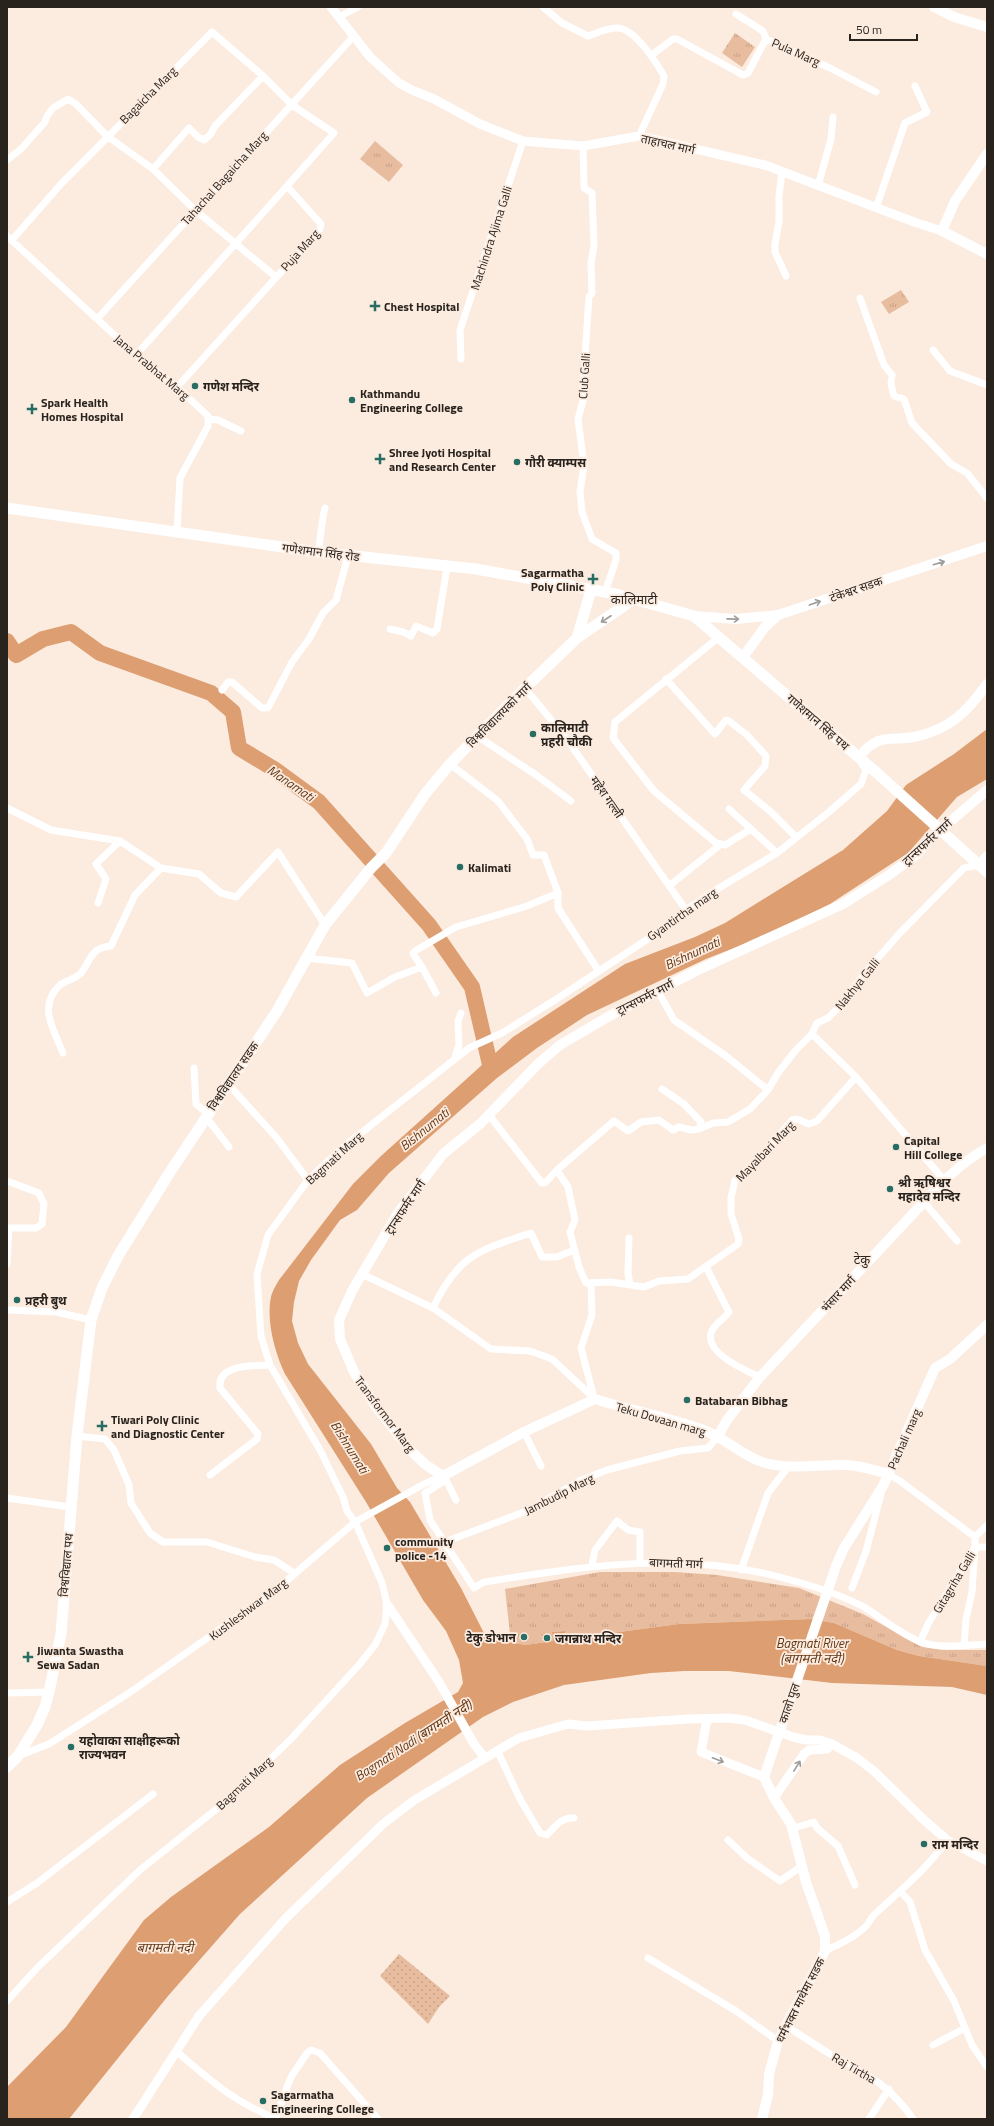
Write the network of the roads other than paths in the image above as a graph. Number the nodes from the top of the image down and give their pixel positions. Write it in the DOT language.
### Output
graph roads {
  1 [pos="331,7"];
  2 [pos="358,7"];
  3 [pos="543,7"];
  4 [pos="934,7"];
  5 [pos="736,14"];
  6 [pos="339,17"];
  7 [pos="987,27"];
  8 [pos="353,37"];
  9 [pos="766,39"];
  10 [pos="652,57"];
  11 [pos="263,76"];
  12 [pos="915,86"];
  13 [pos="876,92"];
  14 [pos="292,105"];
  15 [pos="833,117"];
  16 [pos="107,136"];
  17 [pos="638,136"];
  18 [pos="522,140"];
  19 [pos="583,146"];
  20 [pos="987,154"];
  21 [pos="7,160"];
  22 [pos="153,169"];
  23 [pos="782,172"];
  24 [pos="287,186"];
  25 [pos="818,186"];
  26 [pos="876,208"];
  27 [pos="195,210"];
  28 [pos="942,231"];
  29 [pos="10,238"];
  30 [pos="237,244"];
  31 [pos="987,254"];
  32 [pos="276,276"];
  33 [pos="786,276"];
  34 [pos="860,298"];
  35 [pos="97,320"];
  36 [pos="933,350"];
  37 [pos="136,355"];
  38 [pos="461,359"];
  39 [pos="987,385"];
  40 [pos="177,387"];
  41 [pos="208,419"];
  42 [pos="241,431"];
  43 [pos="987,498"];
  44 [pos="7,508"];
  45 [pos="325,508"];
  46 [pos="177,531"];
  47 [pos="987,546"];
  48 [pos="318,552"];
  49 [pos="348,556"];
  50 [pos="447,567"];
  51 [pos="591,590"];
  52 [pos="605,592"];
  53 [pos="634,599"];
  54 [pos="778,615"];
  55 [pos="694,616"];
  56 [pos="390,629"];
  57 [pos="719,637"];
  58 [pos="577,638"];
  59 [pos="742,657"];
  60 [pos="666,679"];
  61 [pos="987,684"];
  62 [pos="525,688"];
  63 [pos="222,690"];
  64 [pos="478,736"];
  65 [pos="859,757"];
  66 [pos="450,764"];
  67 [pos="987,790"];
  68 [pos="571,801"];
  69 [pos="7,808"];
  70 [pos="730,809"];
  71 [pos="751,829"];
  72 [pos="796,837"];
  73 [pos="120,841"];
  74 [pos="721,844"];
  75 [pos="777,853"];
  76 [pos="987,856"];
  77 [pos="161,868"];
  78 [pos="371,868"];
  79 [pos="983,869"];
  80 [pos="669,886"];
  81 [pos="558,893"];
  82 [pos="98,903"];
  83 [pos="686,910"];
  84 [pos="325,925"];
  85 [pos="306,958"];
  86 [pos="422,967"];
  87 [pos="598,970"];
  88 [pos="658,991"];
  89 [pos="436,993"];
  90 [pos="461,1013"];
  91 [pos="812,1034"];
  92 [pos="469,1048"];
  93 [pos="63,1053"];
  94 [pos="454,1060"];
  95 [pos="194,1068"];
  96 [pos="856,1077"];
  97 [pos="228,1084"];
  98 [pos="662,1088"];
  99 [pos="768,1090"];
  100 [pos="489,1115"];
  101 [pos="207,1116"];
  102 [pos="699,1129"];
  103 [pos="229,1147"];
  104 [pos="987,1148"];
  105 [pos="557,1170"];
  106 [pos="308,1180"];
  107 [pos="944,1180"];
  108 [pos="7,1181"];
  109 [pos="924,1202"];
  110 [pos="8,1228"];
  111 [pos="629,1238"];
  112 [pos="957,1240"];
  113 [pos="574,1250"];
  114 [pos="7,1264"];
  115 [pos="706,1267"];
  116 [pos="362,1274"];
  117 [pos="591,1284"];
  118 [pos="630,1284"];
  119 [pos="433,1308"];
  120 [pos="7,1310"];
  121 [pos="91,1320"];
  122 [pos="987,1325"];
  123 [pos="270,1365"];
  124 [pos="760,1377"];
  125 [pos="595,1399"];
  126 [pos="524,1432"];
  127 [pos="77,1436"];
  128 [pos="718,1436"];
  129 [pos="541,1466"];
  130 [pos="788,1467"];
  131 [pos="888,1474"];
  132 [pos="210,1475"];
  133 [pos="444,1478"];
  134 [pos="883,1486"];
  135 [pos="7,1498"];
  136 [pos="456,1500"];
  137 [pos="70,1507"];
  138 [pos="355,1522"];
  139 [pos="987,1525"];
  140 [pos="975,1537"];
  141 [pos="445,1542"];
  142 [pos="975,1547"];
  143 [pos="987,1547"];
  144 [pos="640,1562"];
  145 [pos="592,1565"];
  146 [pos="836,1566"];
  147 [pos="741,1570"];
  148 [pos="294,1573"];
  149 [pos="852,1588"];
  150 [pos="387,1604"];
  151 [pos="920,1642"];
  152 [pos="987,1644"];
  153 [pos="964,1645"];
  154 [pos="49,1692"];
  155 [pos="7,1693"];
  156 [pos="707,1719"];
  157 [pos="832,1744"];
  158 [pos="496,1750"];
  159 [pos="18,1756"];
  160 [pos="484,1757"];
  161 [pos="7,1767"];
  162 [pos="764,1777"];
  163 [pos="153,1794"];
  164 [pos="774,1798"];
  165 [pos="574,1818"];
  166 [pos="795,1837"];
  167 [pos="728,1840"];
  168 [pos="947,1840"];
  169 [pos="987,1861"];
  170 [pos="802,1866"];
  171 [pos="855,1886"];
  172 [pos="901,1892"];
  173 [pos="7,1902"];
  174 [pos="825,1951"];
  175 [pos="648,1958"];
  176 [pos="7,2001"];
  177 [pos="786,2026"];
  178 [pos="965,2028"];
  179 [pos="778,2041"];
  180 [pos="933,2045"];
  181 [pos="177,2052"];
  182 [pos="987,2067"];
  183 [pos="889,2089"];
  184 [pos="133,2119"];
  185 [pos="275,2119"];
  186 [pos="378,2119"];
  187 [pos="762,2119"];
  188 [pos="869,2119"];
  189 [pos="914,2119"];
  1 -- 6 [label="street, ताहाचल मार्ग"];
  2 -- 6 [label="street"];
  3 -- 10 [label="street"];
  4 -- 7 [label="main road"];
  5 -- 9 [label="street"];
  6 -- 8 [label="street, ताहाचल मार्ग"];
  8 -- 14 [label="street, Tahachal Bagaicha Marg"];
  8 -- 18 [label="street, ताहाचल मार्ग"];
  9 -- 10 [label="street, Pula Marg"];
  9 -- 13 [label="street, Pula Marg"];
  10 -- 17 [label="street"];
  11 -- 14 [label="street, Bagaicha Marg"];
  11 -- 16 [label="street, Bagaicha Marg"];
  11 -- 22 [label="street"];
  12 -- 26 [label="street"];
  14 -- 24 [label="street"];
  14 -- 27 [label="street, Tahachal Bagaicha Marg"];
  15 -- 25 [label="street"];
  16 -- 21 [label="street"];
  16 -- 22 [label="street"];
  16 -- 29 [label="street, Bagaicha Marg"];
  17 -- 19 [label="street, ताहाचल मार्ग"];
  17 -- 23 [label="street, ताहाचल मार्ग"];
  18 -- 19 [label="street, ताहाचल मार्ग"];
  18 -- 38 [label="street, Machindra Ajima Galli"];
  19 -- 52 [label="street, Club Galli"];
  20 -- 28 [label="main road"];
  22 -- 27 [label="street"];
  23 -- 25 [label="street, ताहाचल मार्ग"];
  23 -- 33 [label="street"];
  24 -- 30 [label="street"];
  24 -- 32 [label="street, Puja Marg"];
  25 -- 26 [label="street, ताहाचल मार्ग"];
  26 -- 28 [label="street, ताहाचल मार्ग"];
  27 -- 30 [label="street"];
  27 -- 35 [label="street, Tahachal Bagaicha Marg"];
  28 -- 31 [label="main road, ताहाचल मार्ग"];
  29 -- 35 [label="street, Jana Prabhat Marg"];
  30 -- 32 [label="street"];
  30 -- 37 [label="street"];
  32 -- 40 [label="street, Puja Marg"];
  34 -- 43 [label="street"];
  35 -- 37 [label="street, Jana Prabhat Marg"];
  36 -- 39 [label="street"];
  37 -- 40 [label="street, Jana Prabhat Marg"];
  40 -- 41 [label="street, Jana Prabhat Marg"];
  41 -- 42 [label="street"];
  41 -- 46 [label="street"];
  44 -- 46 [label="main road, गणेशमान सिंह रोड"];
  45 -- 48 [label="street"];
  46 -- 48 [label="main road, गणेशमान सिंह रोड"];
  54 -- 47 [label="main road, टंकेश्वर सडक, one-way"];
  48 -- 49 [label="main road, गणेशमान सिंह रोड"];
  49 -- 50 [label="main road, गणेशमान सिंह रोड"];
  49 -- 63 [label="street"];
  50 -- 51 [label="main road, गणेशमान सिंह रोड"];
  50 -- 56 [label="street"];
  51 -- 52 [label="main road, गणेशमान सिंह रोड"];
  51 -- 58 [label="main road"];
  52 -- 53 [label="main road, गणेशमान सिंह रोड"];
  53 -- 55 [label="main road, गणेशमान सिंह पथ"];
  53 -- 58 [label="main road, विश्वविद्यालयको मार्ग, one-way"];
  55 -- 54 [label="main road, one-way"];
  54 -- 59 [label="main road, टंकेश्वर सडक"];
  55 -- 57 [label="main road, गणेशमान सिंह पथ"];
  57 -- 59 [label="main road, गणेशमान सिंह पथ"];
  57 -- 60 [label="street"];
  58 -- 62 [label="main road, विश्वविद्यालयको मार्ग"];
  59 -- 65 [label="main road, गणेशमान सिंह पथ"];
  60 -- 72 [label="street"];
  60 -- 74 [label="street"];
  61 -- 65 [label="main road"];
  62 -- 64 [label="main road, विश्वविद्यालयको मार्ग"];
  62 -- 80 [label="street, महेश गल्ली"];
  64 -- 66 [label="main road, विश्वविद्यालयको मार्ग"];
  64 -- 68 [label="street"];
  65 -- 72 [label="street, Gyantirtha marg"];
  65 -- 79 [label="main road, गणेशमान सिंह पथ"];
  66 -- 78 [label="main road, विश्वविद्यालयको मार्ग"];
  66 -- 81 [label="street"];
  67 -- 88 [label="main road, ट्रान्सफर्मर मार्ग"];
  69 -- 73 [label="street"];
  70 -- 71 [label="street"];
  71 -- 74 [label="street"];
  71 -- 75 [label="street"];
  72 -- 75 [label="street, Gyantirtha marg"];
  73 -- 77 [label="street"];
  73 -- 82 [label="street"];
  74 -- 80 [label="street"];
  75 -- 83 [label="street, Gyantirtha marg"];
  76 -- 79 [label="main road"];
  77 -- 84 [label="street"];
  77 -- 93 [label="street"];
  78 -- 84 [label="main road, विश्वविद्यालय सडक"];
  79 -- 91 [label="street, Nakhya Galli"];
  80 -- 83 [label="street, महेश गल्ली"];
  81 -- 86 [label="street"];
  81 -- 87 [label="street"];
  83 -- 87 [label="street, Gyantirtha marg"];
  84 -- 85 [label="main road, विश्वविद्यालय सडक"];
  85 -- 86 [label="street"];
  85 -- 97 [label="main road, विश्वविद्यालय सडक"];
  86 -- 89 [label="street"];
  87 -- 92 [label="street, Gyantirtha marg"];
  88 -- 99 [label="street"];
  88 -- 100 [label="main road, ट्रान्सफर्मर मार्ग"];
  90 -- 94 [label="street"];
  91 -- 96 [label="street"];
  91 -- 99 [label="street, Nakhya Galli"];
  92 -- 94 [label="street, Bagmati Marg"];
  94 -- 106 [label="street, Bagmati Marg"];
  95 -- 101 [label="street"];
  96 -- 107 [label="street"];
  96 -- 115 [label="street, Mayalbari Marg"];
  97 -- 101 [label="main road, विश्वविद्यालय सडक"];
  97 -- 106 [label="street"];
  98 -- 102 [label="street"];
  99 -- 102 [label="street, Nakhya Galli"];
  100 -- 105 [label="street"];
  100 -- 116 [label="main road, ट्रान्सफर्मर मार्ग"];
  101 -- 103 [label="street"];
  101 -- 121 [label="main road, विश्वविद्यालय सडक"];
  102 -- 105 [label="street"];
  104 -- 107 [label="main road, भंसार मार्ग"];
  105 -- 113 [label="street"];
  106 -- 123 [label="street, Bagmati Marg"];
  107 -- 109 [label="main road, भंसार मार्ग"];
  108 -- 110 [label="street"];
  109 -- 112 [label="street"];
  109 -- 124 [label="main road, भंसार मार्ग"];
  110 -- 114 [label="street"];
  111 -- 118 [label="street"];
  113 -- 117 [label="street"];
  113 -- 119 [label="street"];
  115 -- 118 [label="street"];
  115 -- 124 [label="street"];
  116 -- 119 [label="street"];
  116 -- 133 [label="main road, Transformor Marg"];
  117 -- 118 [label="street"];
  117 -- 125 [label="street"];
  119 -- 125 [label="street"];
  120 -- 121 [label="street"];
  121 -- 127 [label="main road, विश्वविद्याल पथ"];
  122 -- 131 [label="main road, Pachali marg"];
  123 -- 132 [label="street"];
  123 -- 138 [label="street, Bagmati Marg"];
  124 -- 128 [label="main road, भंसार मार्ग"];
  125 -- 126 [label="main road"];
  125 -- 128 [label="main road, Teku Dovaan marg"];
  126 -- 129 [label="street"];
  126 -- 133 [label="main road"];
  127 -- 137 [label="main road, विश्वविद्याल पथ"];
  127 -- 148 [label="street, Kushleshwar Marg"];
  128 -- 130 [label="main road, Teku Dovaan marg"];
  128 -- 141 [label="street, Jambudip Marg"];
  130 -- 131 [label="main road, Teku Dovaan marg"];
  130 -- 147 [label="street"];
  131 -- 134 [label="main road, Pachali marg"];
  131 -- 140 [label="street"];
  133 -- 136 [label="street"];
  133 -- 138 [label="street"];
  133 -- 141 [label="street"];
  134 -- 146 [label="main road, Pachali marg"];
  134 -- 149 [label="street"];
  135 -- 137 [label="street"];
  137 -- 154 [label="main road, विश्वविद्याल पथ"];
  138 -- 148 [label="street"];
  138 -- 150 [label="street, Bagmati Marg"];
  139 -- 140 [label="street"];
  140 -- 142 [label="street"];
  141 -- 145 [label="street, बागमती मार्ग"];
  142 -- 143 [label="street"];
  142 -- 151 [label="street, Gitagriha Galli"];
  142 -- 153 [label="street, Gitagriha Galli"];
  144 -- 145 [label="street, बागमती मार्ग"];
  144 -- 145 [label="street"];
  144 -- 147 [label="street, बागमती मार्ग"];
  146 -- 162 [label="main road, कालो पुल"];
  147 -- 151 [label="street, बागमती मार्ग"];
  148 -- 159 [label="street, Kushleshwar Marg"];
  150 -- 160 [label="street"];
  150 -- 176 [label="street, Bagmati Marg"];
  151 -- 153 [label="street"];
  152 -- 153 [label="street"];
  154 -- 155 [label="street"];
  154 -- 159 [label="main road, विश्वविद्याल पथ"];
  156 -- 157 [label="street"];
  156 -- 158 [label="street"];
  156 -- 162 [label="street, one-way"];
  164 -- 157 [label="street, one-way"];
  157 -- 168 [label="street"];
  158 -- 160 [label="street"];
  158 -- 165 [label="street"];
  159 -- 161 [label="main road, विश्वविद्याल पथ"];
  160 -- 181 [label="street"];
  162 -- 164 [label="main road"];
  163 -- 173 [label="street"];
  164 -- 166 [label="main road"];
  166 -- 170 [label="main road"];
  166 -- 171 [label="street"];
  167 -- 170 [label="street"];
  168 -- 169 [label="street"];
  168 -- 172 [label="street"];
  170 -- 174 [label="main road"];
  172 -- 174 [label="street"];
  172 -- 178 [label="street"];
  174 -- 177 [label="main road, धर्मभक्त माथेमा सडक"];
  175 -- 179 [label="street"];
  177 -- 179 [label="main road, धर्मभक्त माथेमा सडक"];
  177 -- 183 [label="street, Raj Tirtha"];
  178 -- 180 [label="street"];
  178 -- 182 [label="street"];
  179 -- 187 [label="main road, धर्मभक्त माथेमा सडक"];
  181 -- 184 [label="street"];
  181 -- 185 [label="street"];
  183 -- 188 [label="street"];
  183 -- 189 [label="street, Raj Tirtha"];
  185 -- 186 [label="street"];
}
